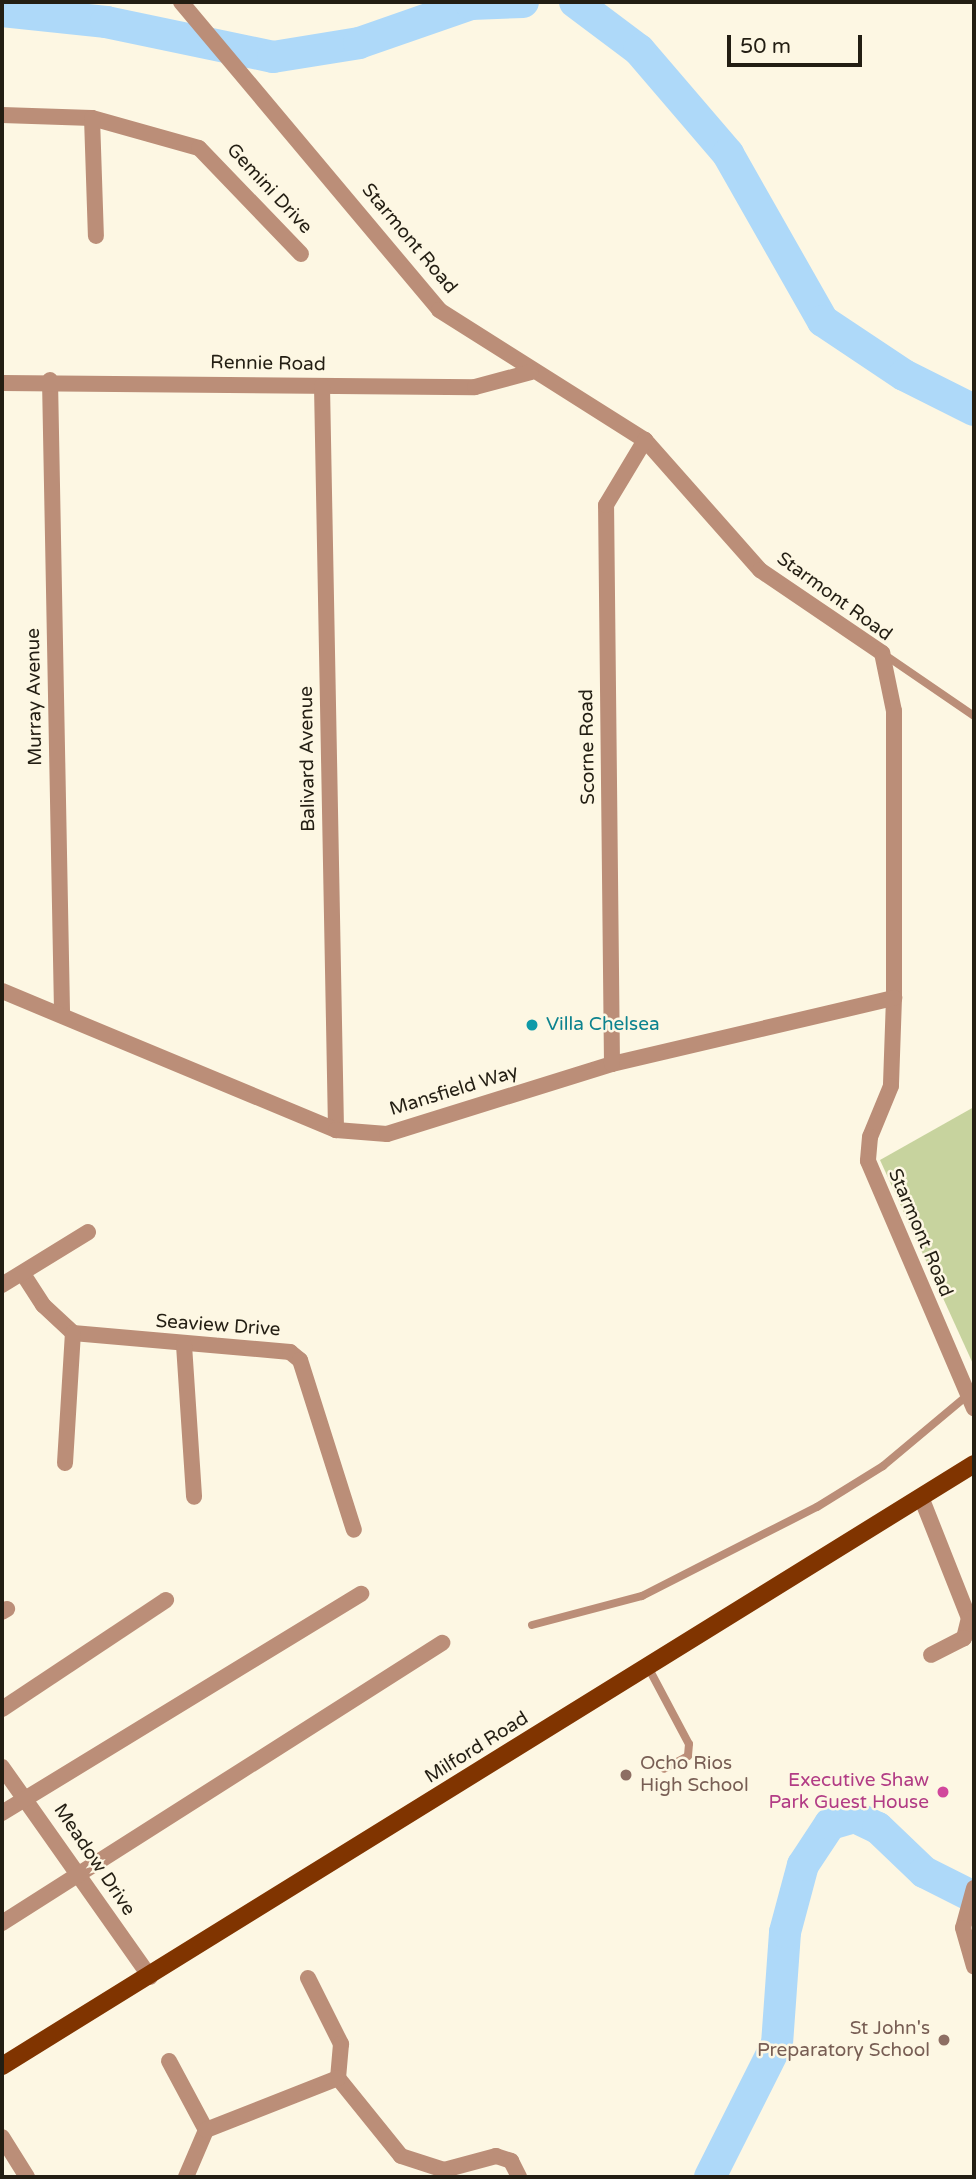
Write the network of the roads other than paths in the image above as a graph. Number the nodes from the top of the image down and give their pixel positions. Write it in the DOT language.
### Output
graph roads {
  1 [pos="181,2"];
  2 [pos="2,115"];
  3 [pos="92,118"];
  4 [pos="96,236"];
  5 [pos="301,254"];
  6 [pos="531,372"];
  7 [pos="50,380"];
  8 [pos="2,383"];
  9 [pos="322,386"];
  10 [pos="645,440"];
  11 [pos="882,653"];
  12 [pos="974,716"];
  13 [pos="2,991"];
  14 [pos="894,998"];
  15 [pos="61,1013"];
  16 [pos="612,1064"];
  17 [pos="336,1130"];
  18 [pos="88,1232"];
  19 [pos="23,1274"];
  20 [pos="2,1285"];
  21 [pos="73,1333"];
  22 [pos="184,1345"];
  23 [pos="971,1401"];
  24 [pos="65,1463"];
  25 [pos="974,1464"];
  26 [pos="194,1497"];
  27 [pos="921,1497"];
  28 [pos="354,1530"];
  29 [pos="361,1594"];
  30 [pos="166,1600"];
  31 [pos="532,1625"];
  32 [pos="442,1643"];
  33 [pos="931,1655"];
  34 [pos="648,1667"];
  35 [pos="2,1709"];
  36 [pos="2,1767"];
  37 [pos="664,1769"];
  38 [pos="27,1797"];
  39 [pos="2,1814"];
  40 [pos="76,1875"];
  41 [pos="974,1888"];
  42 [pos="2,1923"];
  43 [pos="974,1966"];
  44 [pos="150,1977"];
  45 [pos="308,1978"];
  46 [pos="169,2061"];
  47 [pos="2,2066"];
  48 [pos="338,2078"];
  49 [pos="206,2130"];
  50 [pos="2,2137"];
  51 [pos="27,2177"];
  52 [pos="186,2177"];
  53 [pos="520,2177"];
  1 -- 6 [label="street, Starmont Road"];
  2 -- 3 [label="street, Gemini Drive"];
  3 -- 4 [label="street"];
  3 -- 5 [label="street, Gemini Drive"];
  6 -- 9 [label="street, Rennie Road"];
  6 -- 10 [label="street, Starmont Road"];
  7 -- 8 [label="street, Rennie Road"];
  7 -- 9 [label="street, Rennie Road"];
  7 -- 15 [label="street, Murray Avenue"];
  9 -- 17 [label="street, Balivard Avenue"];
  10 -- 11 [label="street, Starmont Road"];
  10 -- 16 [label="street, Scorne Road"];
  11 -- 12 [label="lane"];
  11 -- 14 [label="street, Starmont Road"];
  13 -- 15 [label="street, Mansfield Way"];
  14 -- 16 [label="street, Mansfield Way"];
  14 -- 23 [label="street, Starmont Road"];
  15 -- 17 [label="street, Mansfield Way"];
  16 -- 17 [label="street, Mansfield Way"];
  18 -- 19 [label="street"];
  19 -- 20 [label="street"];
  19 -- 21 [label="street"];
  21 -- 22 [label="street, Seaview Drive"];
  21 -- 24 [label="street"];
  22 -- 26 [label="street"];
  22 -- 28 [label="street, Seaview Drive"];
  23 -- 31 [label="lane"];
  25 -- 27 [label="main road, Milford Road"];
  27 -- 33 [label="street"];
  27 -- 34 [label="main road, Milford Road"];
  29 -- 38 [label="street"];
  30 -- 35 [label="street"];
  32 -- 40 [label="street"];
  34 -- 37 [label="lane"];
  34 -- 44 [label="main road, Milford Road"];
  36 -- 38 [label="street, Meadow Drive"];
  38 -- 39 [label="street"];
  38 -- 40 [label="street, Meadow Drive"];
  40 -- 42 [label="street"];
  40 -- 44 [label="street, Meadow Drive"];
  41 -- 43 [label="street"];
  44 -- 47 [label="main road, Milford Road"];
  45 -- 48 [label="street"];
  46 -- 49 [label="street"];
  48 -- 49 [label="street"];
  48 -- 53 [label="street"];
  49 -- 52 [label="street"];
  50 -- 51 [label="street"];
}
